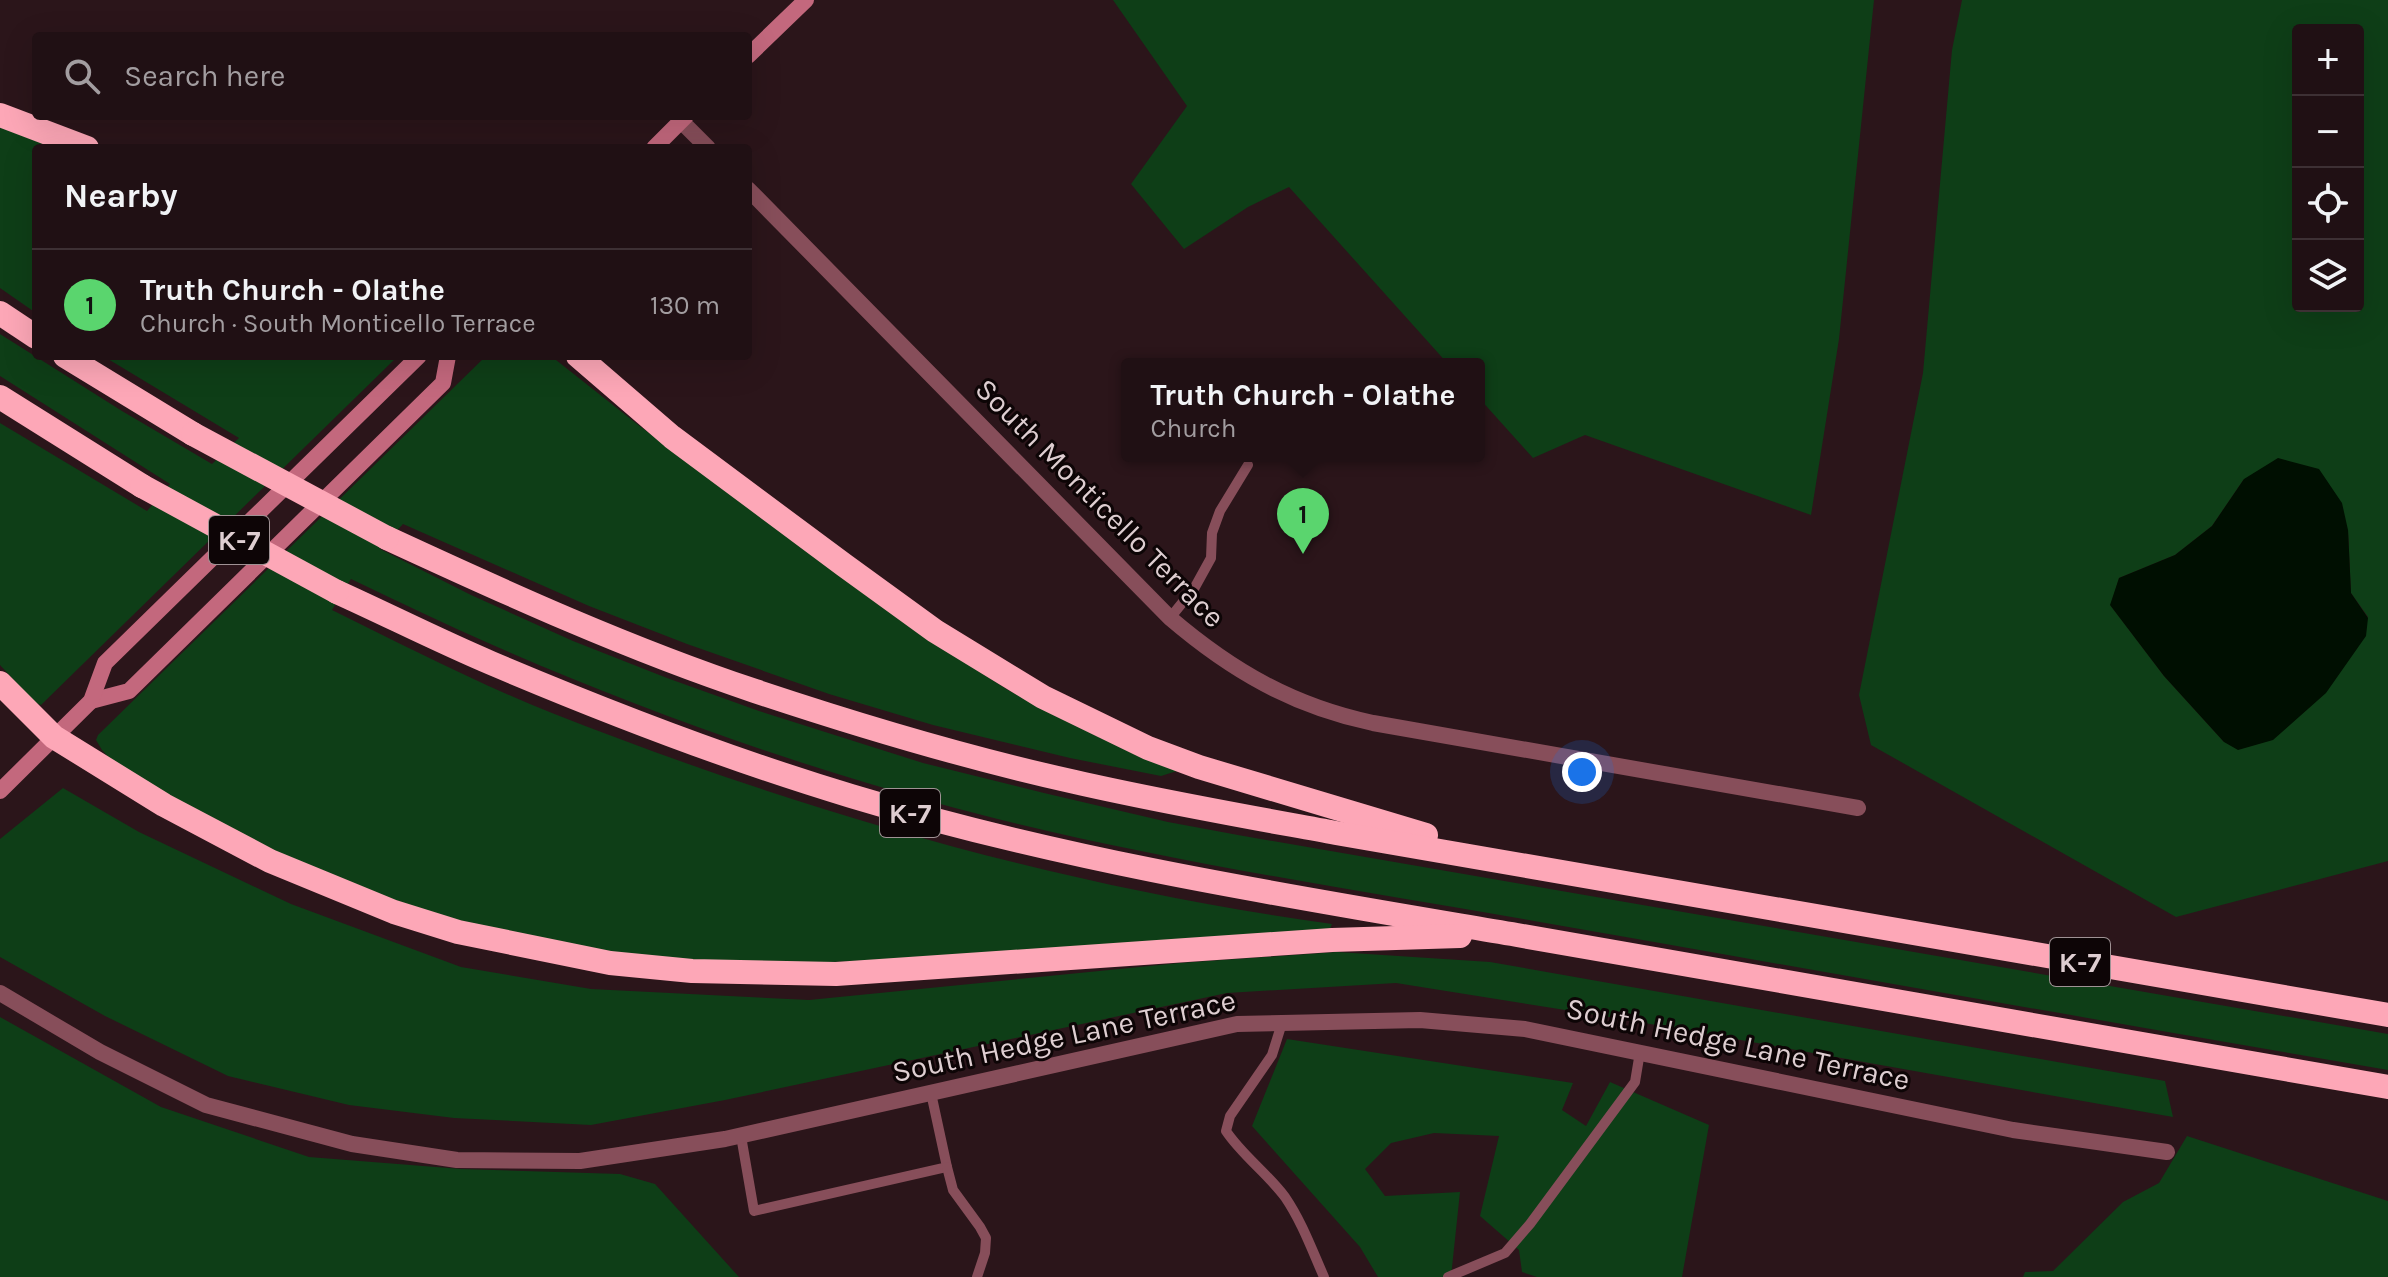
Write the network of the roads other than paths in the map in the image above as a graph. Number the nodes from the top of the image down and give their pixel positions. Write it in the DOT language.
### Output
graph roads {
  1 [pos="806,0"];
  2 [pos="752,52"];
  3 [pos="0,115"];
  4 [pos="682,120"];
  5 [pos="686,120"];
  6 [pos="76,144"];
  7 [pos="658,144"];
  8 [pos="705,144"];
  9 [pos="752,193"];
  10 [pos="0,313"];
  11 [pos="32,334"];
  12 [pos="72,360"];
  13 [pos="415,360"];
  14 [pos="447,360"];
  15 [pos="583,360"];
  16 [pos="0,397"];
  17 [pos="1248,465"];
  18 [pos="1170,618"];
  19 [pos="0,683"];
  20 [pos="91,701"];
  21 [pos="54,737"];
  22 [pos="0,791"];
  23 [pos="1858,808"];
  24 [pos="1526,865"];
  25 [pos="1512,935"];
  26 [pos="0,993"];
  27 [pos="2388,1015"];
  28 [pos="1282,1023"];
  29 [pos="1640,1052"];
  30 [pos="2388,1087"];
  31 [pos="931,1093"];
  32 [pos="741,1136"];
  33 [pos="2167,1152"];
  34 [pos="947,1167"];
  35 [pos="977,1277"];
  36 [pos="1324,1277"];
  37 [pos="1448,1277"];
  1 -- 2 [label="main road"];
  3 -- 6 [label="highway"];
  4 -- 7 [label="main road"];
  5 -- 8 [label="street"];
  9 -- 18 [label="street, South Monticello Terrace"];
  10 -- 11 [label="highway"];
  12 -- 24 [label="highway, K-7, bridge"];
  13 -- 20 [label="main road"];
  14 -- 20 [label="main road"];
  15 -- 24 [label="highway"];
  16 -- 25 [label="highway, K-7, bridge"];
  17 -- 18 [label="lane"];
  18 -- 23 [label="street, South Monticello Terrace"];
  19 -- 21 [label="highway"];
  20 -- 21 [label="main road"];
  21 -- 22 [label="main road"];
  21 -- 25 [label="highway"];
  24 -- 27 [label="highway, K-7"];
  25 -- 30 [label="highway, K-7"];
  26 -- 32 [label="street, South Hedge Lane Terrace"];
  28 -- 29 [label="street, South Hedge Lane Terrace"];
  28 -- 31 [label="street, South Hedge Lane Terrace"];
  28 -- 36 [label="lane"];
  29 -- 33 [label="street, South Hedge Lane Terrace"];
  29 -- 37 [label="lane"];
  31 -- 32 [label="street, South Hedge Lane Terrace"];
  31 -- 34 [label="lane"];
  32 -- 34 [label="lane"];
  34 -- 35 [label="lane"];
}
